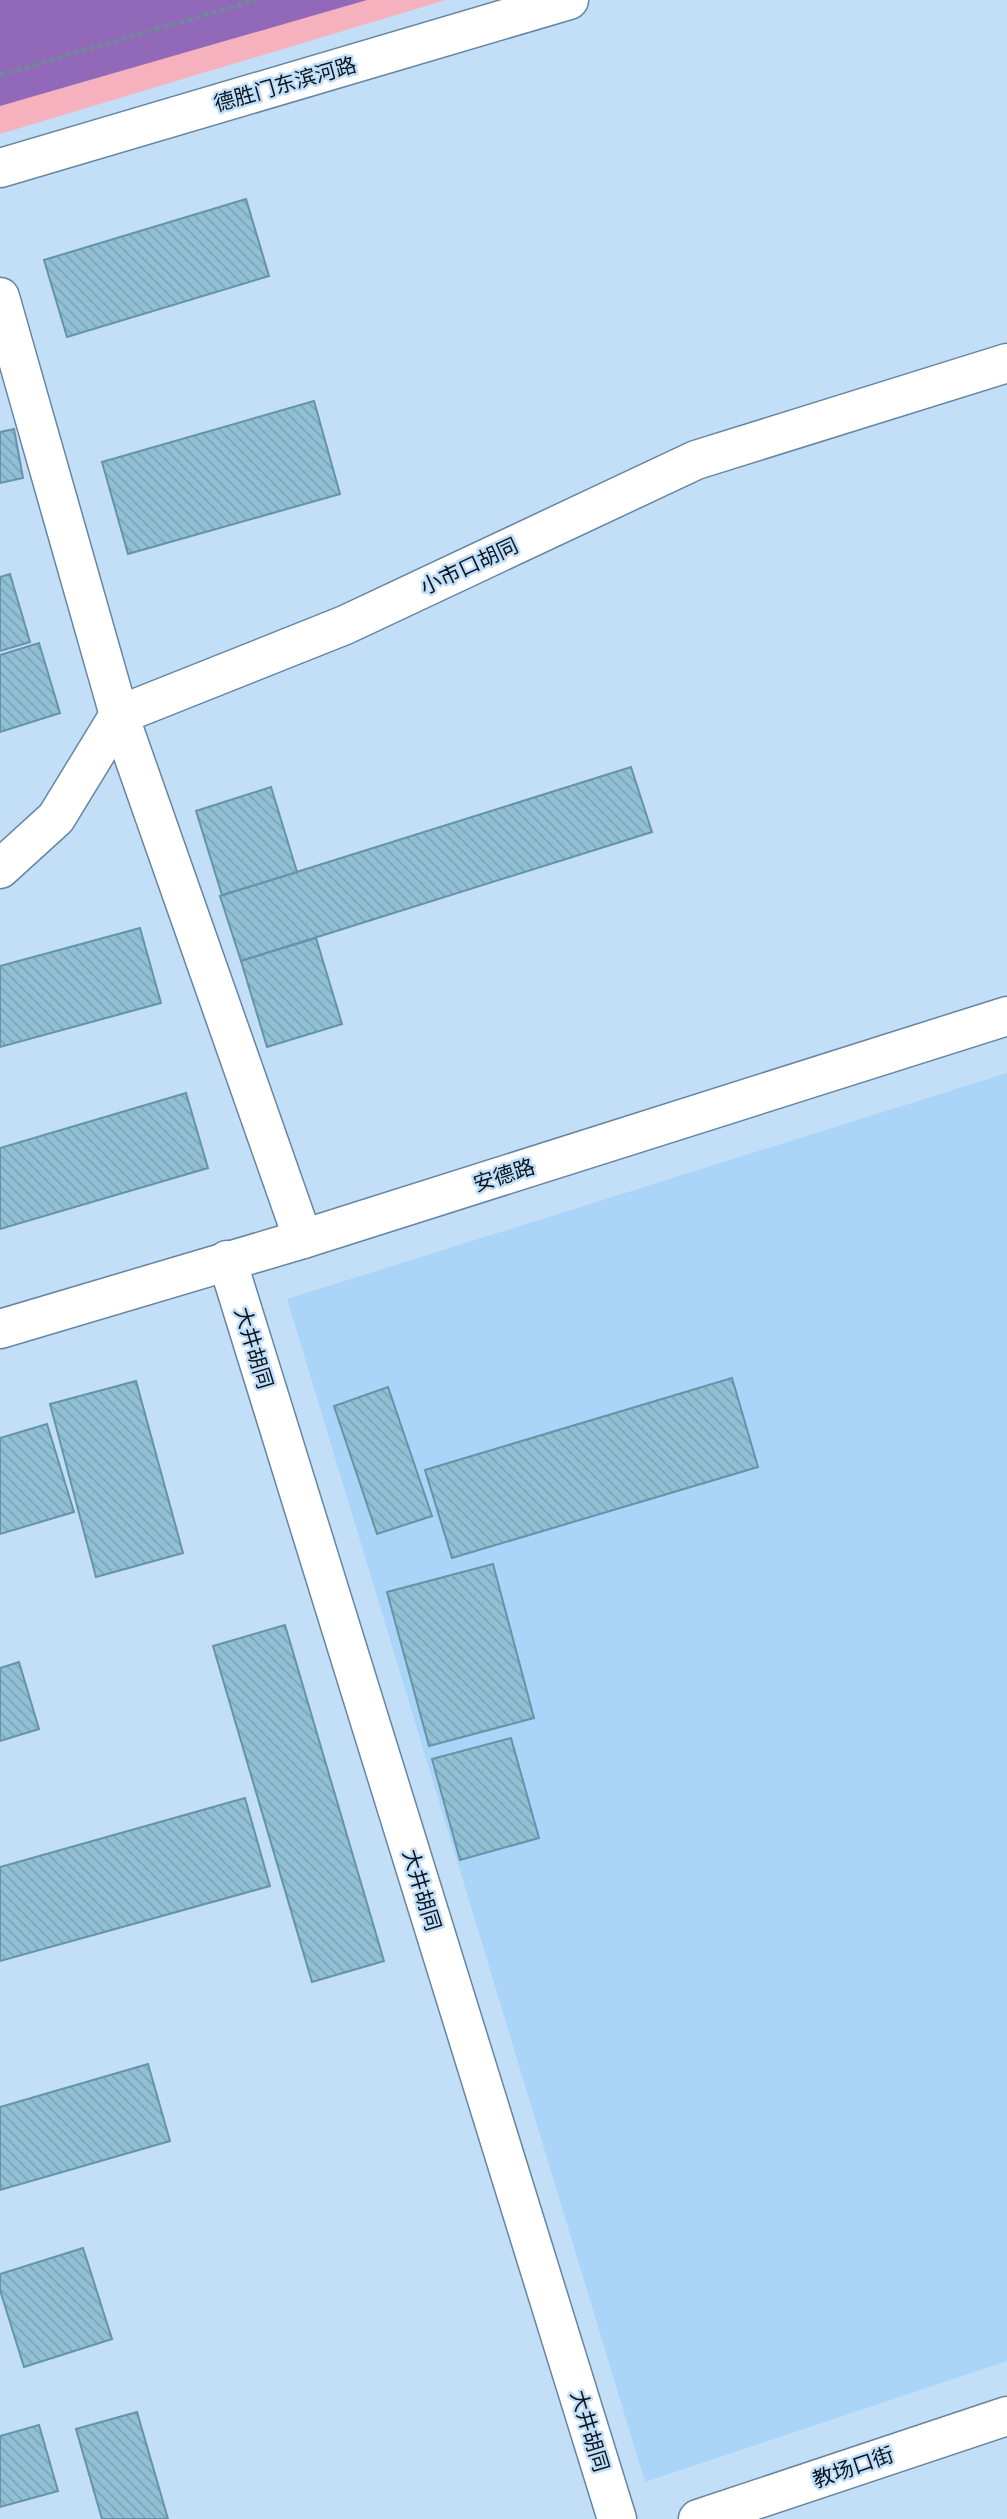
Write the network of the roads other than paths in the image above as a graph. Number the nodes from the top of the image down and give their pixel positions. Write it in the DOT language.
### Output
graph roads {
  1 [pos="569,0"];
  2 [pos="0,168"];
  3 [pos="0,297"];
  4 [pos="1007,363"];
  5 [pos="119,715"];
  6 [pos="0,869"];
  7 [pos="1007,1016"];
  8 [pos="303,1239"];
  9 [pos="227,1260"];
  10 [pos="0,1329"];
  11 [pos="1007,2416"];
  12 [pos="617,2519"];
  13 [pos="698,2519"];
  1 -- 2 [label="street, 德胜门东滨河路"];
  3 -- 5 [label="street"];
  4 -- 5 [label="street, 小市口胡同"];
  5 -- 6 [label="street"];
  5 -- 8 [label="street"];
  7 -- 8 [label="street, 安德路"];
  8 -- 9 [label="street, 安德路"];
  9 -- 10 [label="street, 安德路"];
  9 -- 12 [label="street, 大井胡同"];
  11 -- 13 [label="street, 教场口街"];
}
